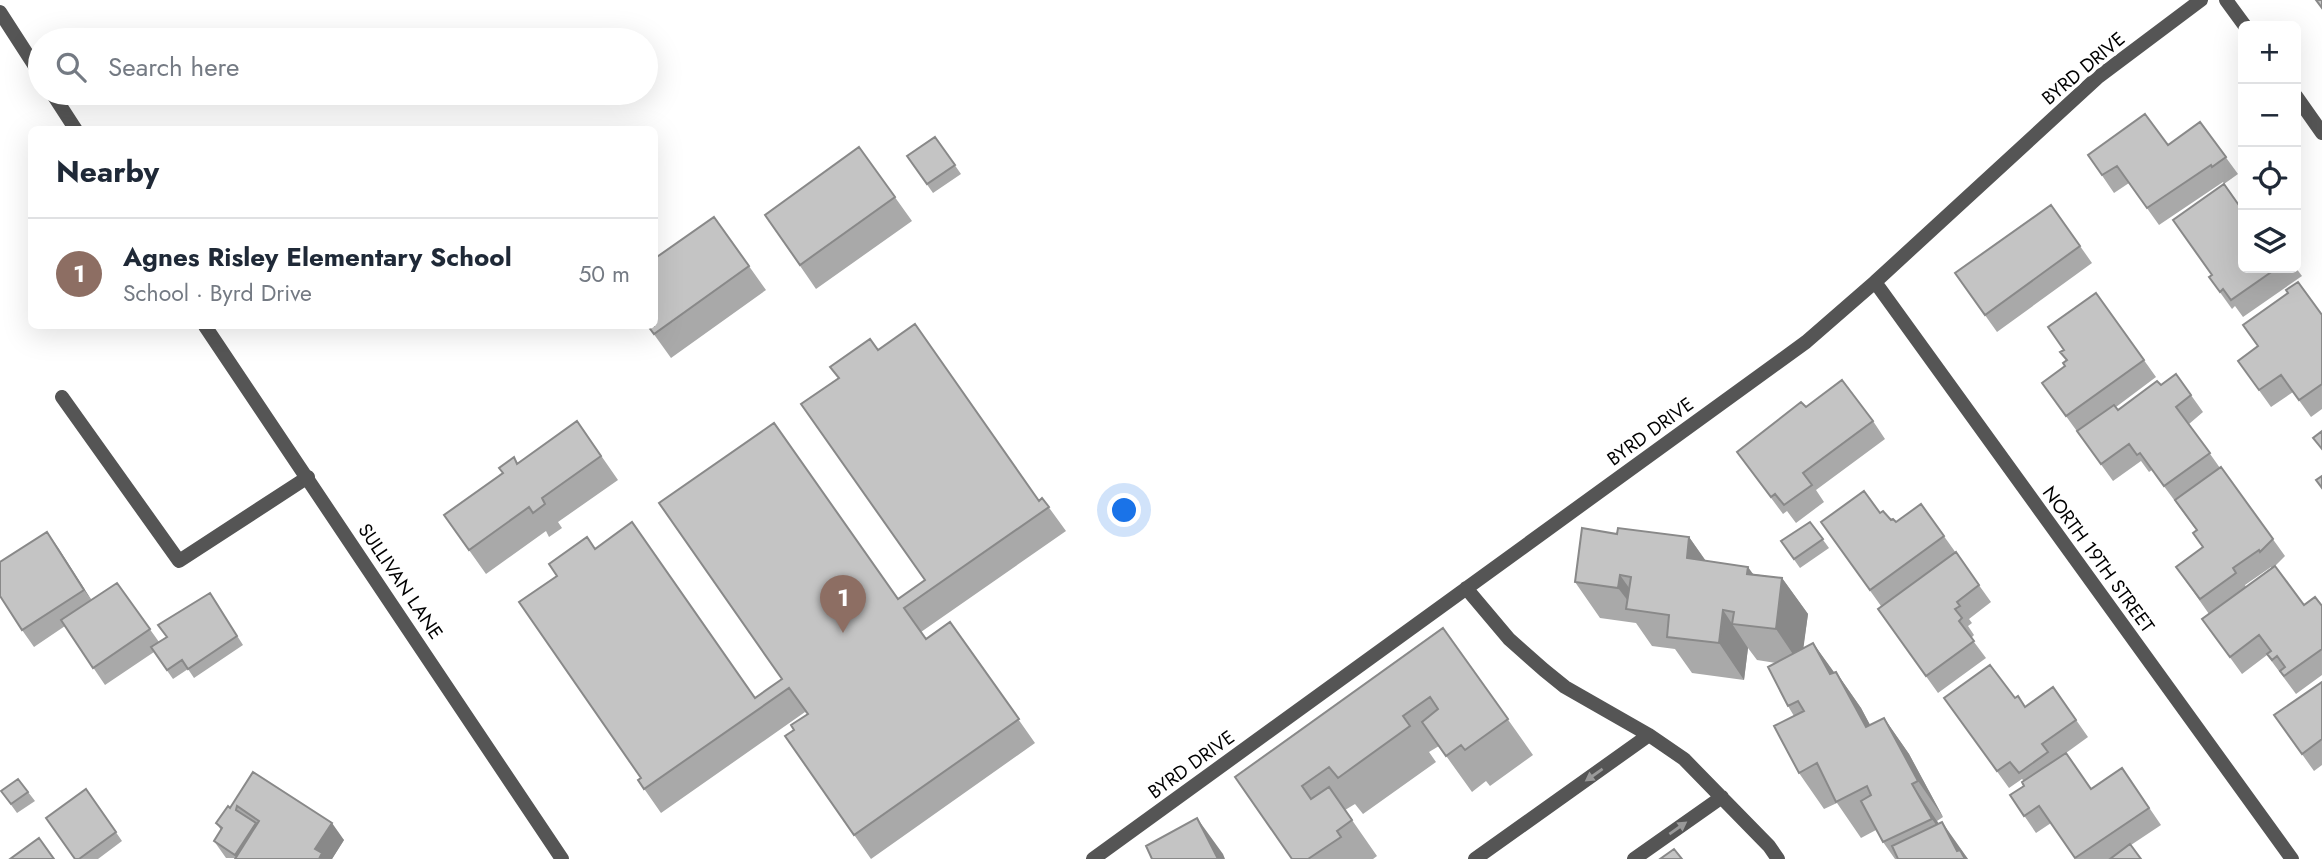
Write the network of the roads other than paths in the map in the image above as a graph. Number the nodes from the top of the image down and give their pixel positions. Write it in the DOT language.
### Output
graph roads {
  1 [pos="2201,0"];
  2 [pos="2226,0"];
  3 [pos="0,12"];
  4 [pos="2241,21"];
  5 [pos="28,55"];
  6 [pos="2301,103"];
  7 [pos="60,105"];
  8 [pos="73,126"];
  9 [pos="2322,133"];
  10 [pos="1875,282"];
  11 [pos="207,329"];
  12 [pos="62,397"];
  13 [pos="308,477"];
  14 [pos="1466,588"];
  15 [pos="1649,735"];
  16 [pos="1722,797"];
  17 [pos="562,859"];
  18 [pos="1093,859"];
  19 [pos="1475,859"];
  20 [pos="1634,859"];
  21 [pos="1778,859"];
  22 [pos="2292,859"];
  1 -- 10 [label="street, BYRD DRIVE"];
  2 -- 4 [label="street"];
  3 -- 5 [label="street"];
  6 -- 9 [label="street"];
  7 -- 8 [label="street"];
  10 -- 14 [label="street, BYRD DRIVE"];
  10 -- 22 [label="street, NORTH 19TH STREET"];
  11 -- 13 [label="street, SULLIVAN LANE"];
  12 -- 13 [label="street"];
  13 -- 17 [label="street, SULLIVAN LANE"];
  14 -- 15 [label="street"];
  14 -- 18 [label="street, BYRD DRIVE"];
  15 -- 16 [label="street"];
  15 -- 19 [label="street, one-way"];
  20 -- 16 [label="street, one-way"];
  16 -- 21 [label="street"];
}
